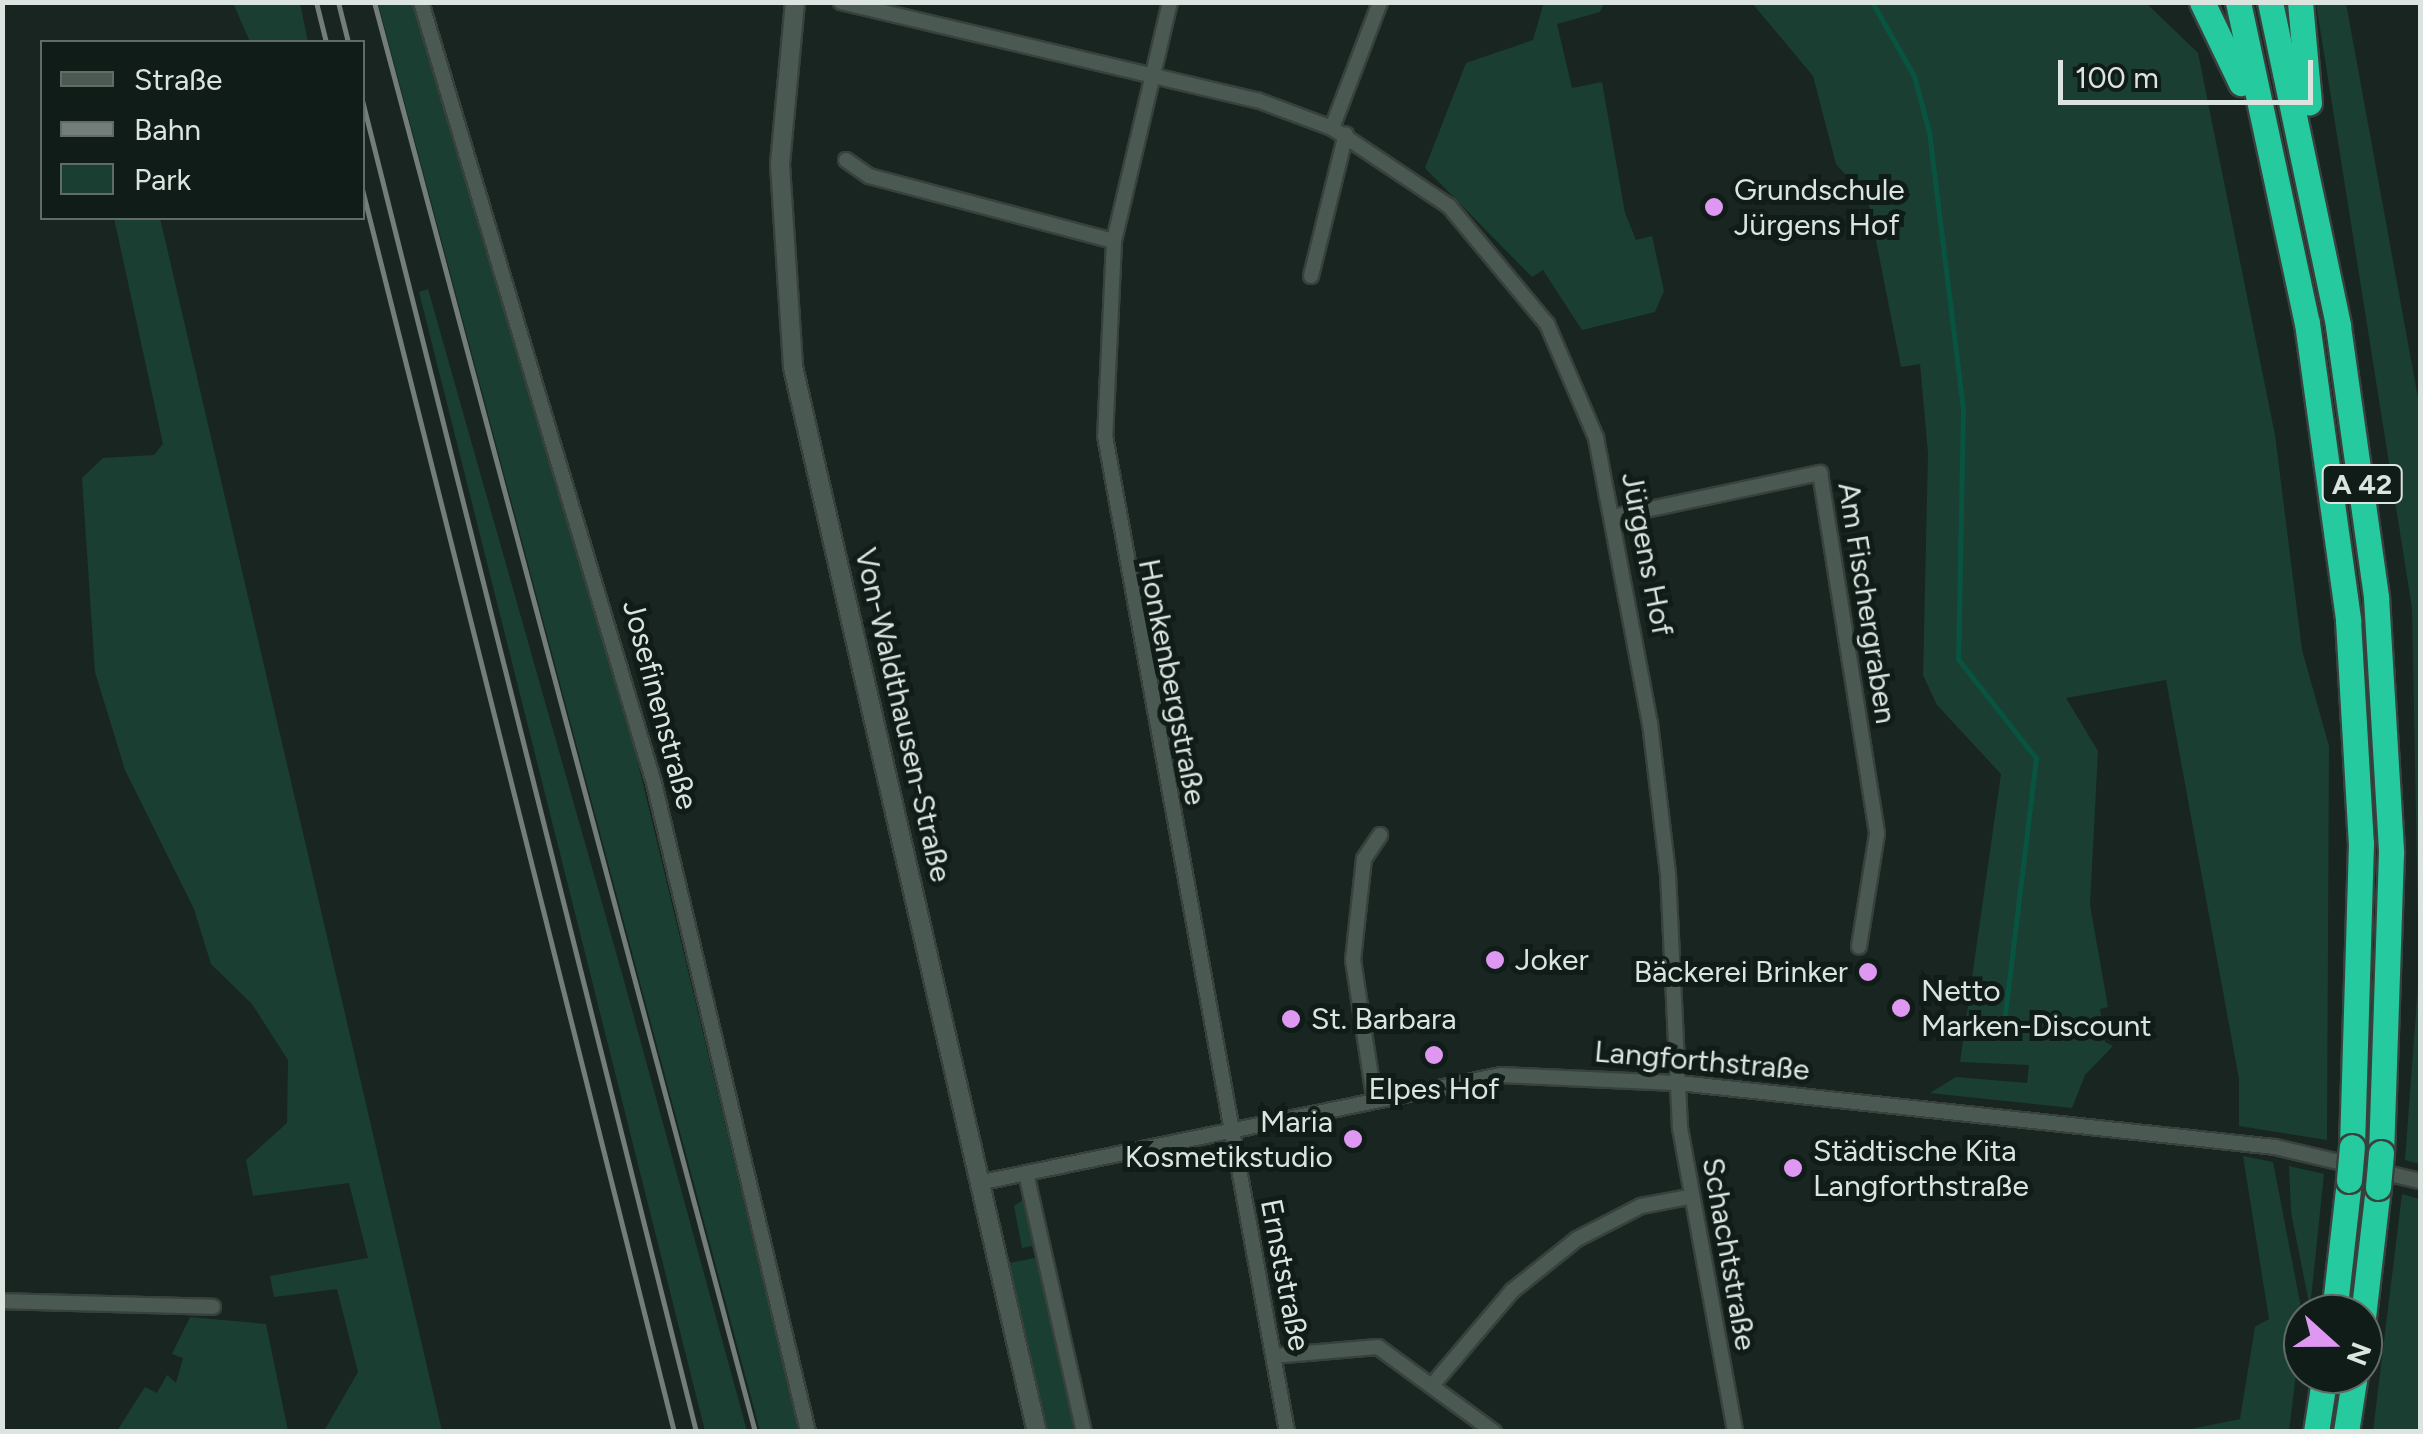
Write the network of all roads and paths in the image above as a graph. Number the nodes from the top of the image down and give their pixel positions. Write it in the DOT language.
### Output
graph roads {
  1 [pos="421,2"];
  2 [pos="795,2"];
  3 [pos="841,2"];
  4 [pos="1170,2"];
  5 [pos="1380,2"];
  6 [pos="2202,2"];
  7 [pos="2238,2"];
  8 [pos="2270,2"];
  9 [pos="2300,2"];
  10 [pos="1146,74"];
  11 [pos="1339,131"];
  12 [pos="846,160"];
  13 [pos="2284,207"];
  14 [pos="2317,220"];
  15 [pos="1114,241"];
  16 [pos="1311,276"];
  17 [pos="1613,517"];
  18 [pos="1380,835"];
  19 [pos="1859,947"];
  20 [pos="1680,1083"];
  21 [pos="1374,1097"];
  22 [pos="1230,1129"];
  23 [pos="1026,1172"];
  24 [pos="2420,1181"];
  25 [pos="983,1182"];
  26 [pos="1689,1197"];
  27 [pos="2336,1294"];
  28 [pos="2366,1294"];
  29 [pos="2,1301"];
  30 [pos="213,1307"];
  31 [pos="1272,1356"];
  32 [pos="1434,1384"];
  33 [pos="2323,1394"];
  34 [pos="2352,1394"];
  35 [pos="808,1432"];
  36 [pos="1037,1432"];
  37 [pos="1084,1432"];
  38 [pos="1287,1432"];
  39 [pos="1494,1432"];
  40 [pos="1735,1432"];
  41 [pos="2316,1432"];
  42 [pos="2346,1432"];
  1 -- 35 [label="street, Josefinenstraße"];
  2 -- 25 [label="street, Von-Waldthausen-Straße"];
  3 -- 10 [label="street, Jürgens Hof"];
  4 -- 10 [label="street, Honkenbergstraße"];
  5 -- 11 [label="street"];
  6 -- 13 [label="highway"];
  7 -- 13 [label="highway, A 42"];
  8 -- 14 [label="highway, A 42"];
  9 -- 14 [label="highway"];
  10 -- 11 [label="street, Jürgens Hof"];
  10 -- 15 [label="street, Honkenbergstraße"];
  11 -- 16 [label="street"];
  11 -- 17 [label="street, Jürgens Hof"];
  12 -- 15 [label="street"];
  13 -- 27 [label="highway, A 42, bridge"];
  14 -- 28 [label="highway, A 42, bridge"];
  15 -- 22 [label="street, Honkenbergstraße"];
  17 -- 19 [label="street, Am Fischergraben"];
  17 -- 20 [label="street, Jürgens Hof"];
  18 -- 21 [label="street"];
  20 -- 21 [label="street, Langforthstraße"];
  20 -- 24 [label="street, Langforthstraße"];
  20 -- 26 [label="street, Schachtstraße"];
  21 -- 22 [label="street, Langforthstraße"];
  22 -- 23 [label="street, Langforthstraße"];
  22 -- 31 [label="street, Ernststraße"];
  23 -- 25 [label="street, Langforthstraße"];
  23 -- 37 [label="street"];
  25 -- 36 [label="street, Von-Waldthausen-Straße"];
  26 -- 32 [label="street"];
  26 -- 40 [label="street, Schachtstraße"];
  29 -- 30 [label="street"];
  31 -- 32 [label="street"];
  31 -- 38 [label="street, Ernststraße"];
  32 -- 39 [label="street"];
  33 -- 41 [label="highway"];
  34 -- 42 [label="highway"];
}
